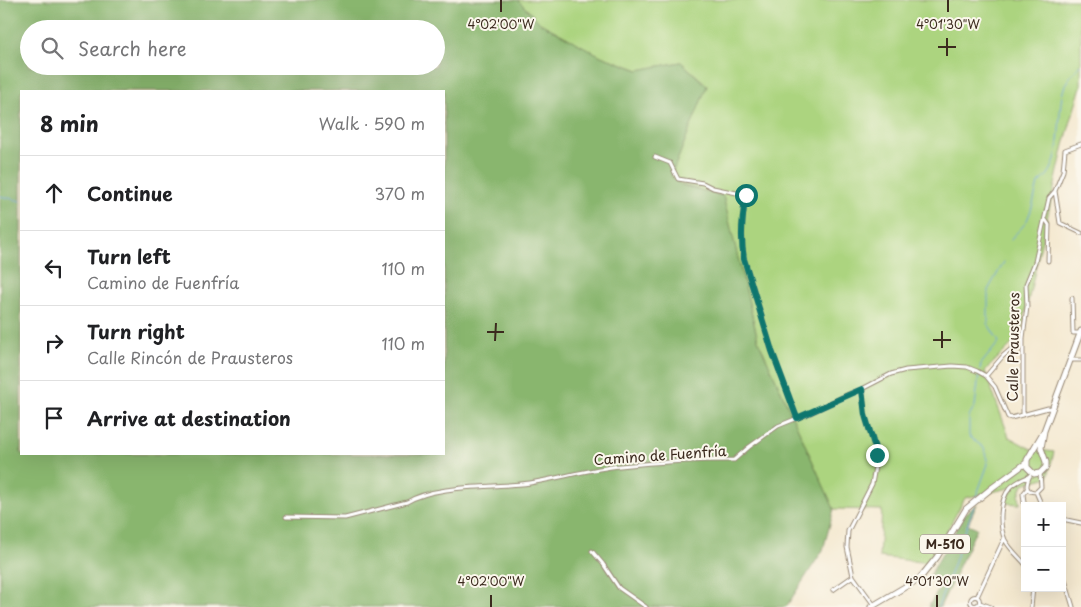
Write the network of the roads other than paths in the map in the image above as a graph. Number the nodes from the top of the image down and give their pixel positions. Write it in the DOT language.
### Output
graph roads {
  1 [pos="1081,144"];
  2 [pos="655,158"];
  3 [pos="1055,191"];
  4 [pos="1045,218"];
  5 [pos="1081,233"];
  6 [pos="1048,261"];
  7 [pos="1072,298"];
  8 [pos="1080,332"];
  9 [pos="1023,338"];
  10 [pos="1070,360"];
  11 [pos="1081,360"];
  12 [pos="984,375"];
  13 [pos="862,389"];
  14 [pos="1052,409"];
  15 [pos="1023,414"];
  16 [pos="797,418"];
  17 [pos="1044,431"];
  18 [pos="1031,455"];
  19 [pos="1043,457"];
  20 [pos="1026,463"];
  21 [pos="1012,472"];
  22 [pos="1030,473"];
  23 [pos="1040,474"];
  24 [pos="1020,481"];
  25 [pos="1027,487"];
  26 [pos="1036,492"];
  27 [pos="1024,502"];
  28 [pos="1040,502"];
  29 [pos="286,517"];
  30 [pos="1066,520"];
  31 [pos="1081,523"];
  32 [pos="1004,538"];
  33 [pos="1010,548"];
  34 [pos="1000,550"];
  35 [pos="592,551"];
  36 [pos="1021,560"];
  37 [pos="852,576"];
  38 [pos="1066,583"];
  39 [pos="833,590"];
  40 [pos="1033,592"];
  41 [pos="977,597"];
  42 [pos="980,603"];
  43 [pos="873,606"];
  44 [pos="975,606"];
  45 [pos="646,607"];
  46 [pos="991,607"];
  47 [pos="1031,607"];
  48 [pos="1073,607"];
  1 -- 3 [label="street, Calle Prausteros"];
  2 -- 16 [label="street"];
  3 -- 4 [label="street, Calle Prausteros"];
  3 -- 5 [label="street"];
  4 -- 6 [label="street"];
  4 -- 9 [label="street, Calle Prausteros"];
  7 -- 8 [label="street"];
  8 -- 10 [label="main road, M-510"];
  9 -- 12 [label="street"];
  9 -- 15 [label="street, Calle Prausteros"];
  10 -- 11 [label="street"];
  10 -- 14 [label="main road, M-510"];
  12 -- 13 [label="street, Camino de Fuenfría"];
  12 -- 15 [label="street"];
  13 -- 16 [label="street, Camino de Fuenfría"];
  13 -- 37 [label="street"];
  14 -- 15 [label="street"];
  14 -- 17 [label="main road, M-510"];
  16 -- 29 [label="street, Camino de Fuenfría"];
  17 -- 18 [label="main road, M-510"];
  17 -- 19 [label="main road, M-510"];
  18 -- 19 [label="main road"];
  18 -- 20 [label="main road, M-510"];
  19 -- 23 [label="main road, M-510"];
  20 -- 21 [label="main road, M-510"];
  20 -- 22 [label="main road"];
  21 -- 22 [label="main road"];
  21 -- 43 [label="main road, M-510"];
  22 -- 23 [label="main road"];
  22 -- 24 [label="street"];
  22 -- 25 [label="street"];
  23 -- 26 [label="street"];
  24 -- 25 [label="street"];
  24 -- 32 [label="street"];
  25 -- 26 [label="street"];
  25 -- 27 [label="street"];
  26 -- 28 [label="street"];
  30 -- 31 [label="street"];
  32 -- 33 [label="street"];
  32 -- 34 [label="street"];
  33 -- 34 [label="street"];
  33 -- 36 [label="street"];
  34 -- 41 [label="street"];
  35 -- 45 [label="street"];
  37 -- 39 [label="street"];
  37 -- 43 [label="street"];
  38 -- 48 [label="street"];
  40 -- 47 [label="street"];
  41 -- 42 [label="street"];
  41 -- 44 [label="street"];
  42 -- 44 [label="street"];
  42 -- 46 [label="street"];
}
